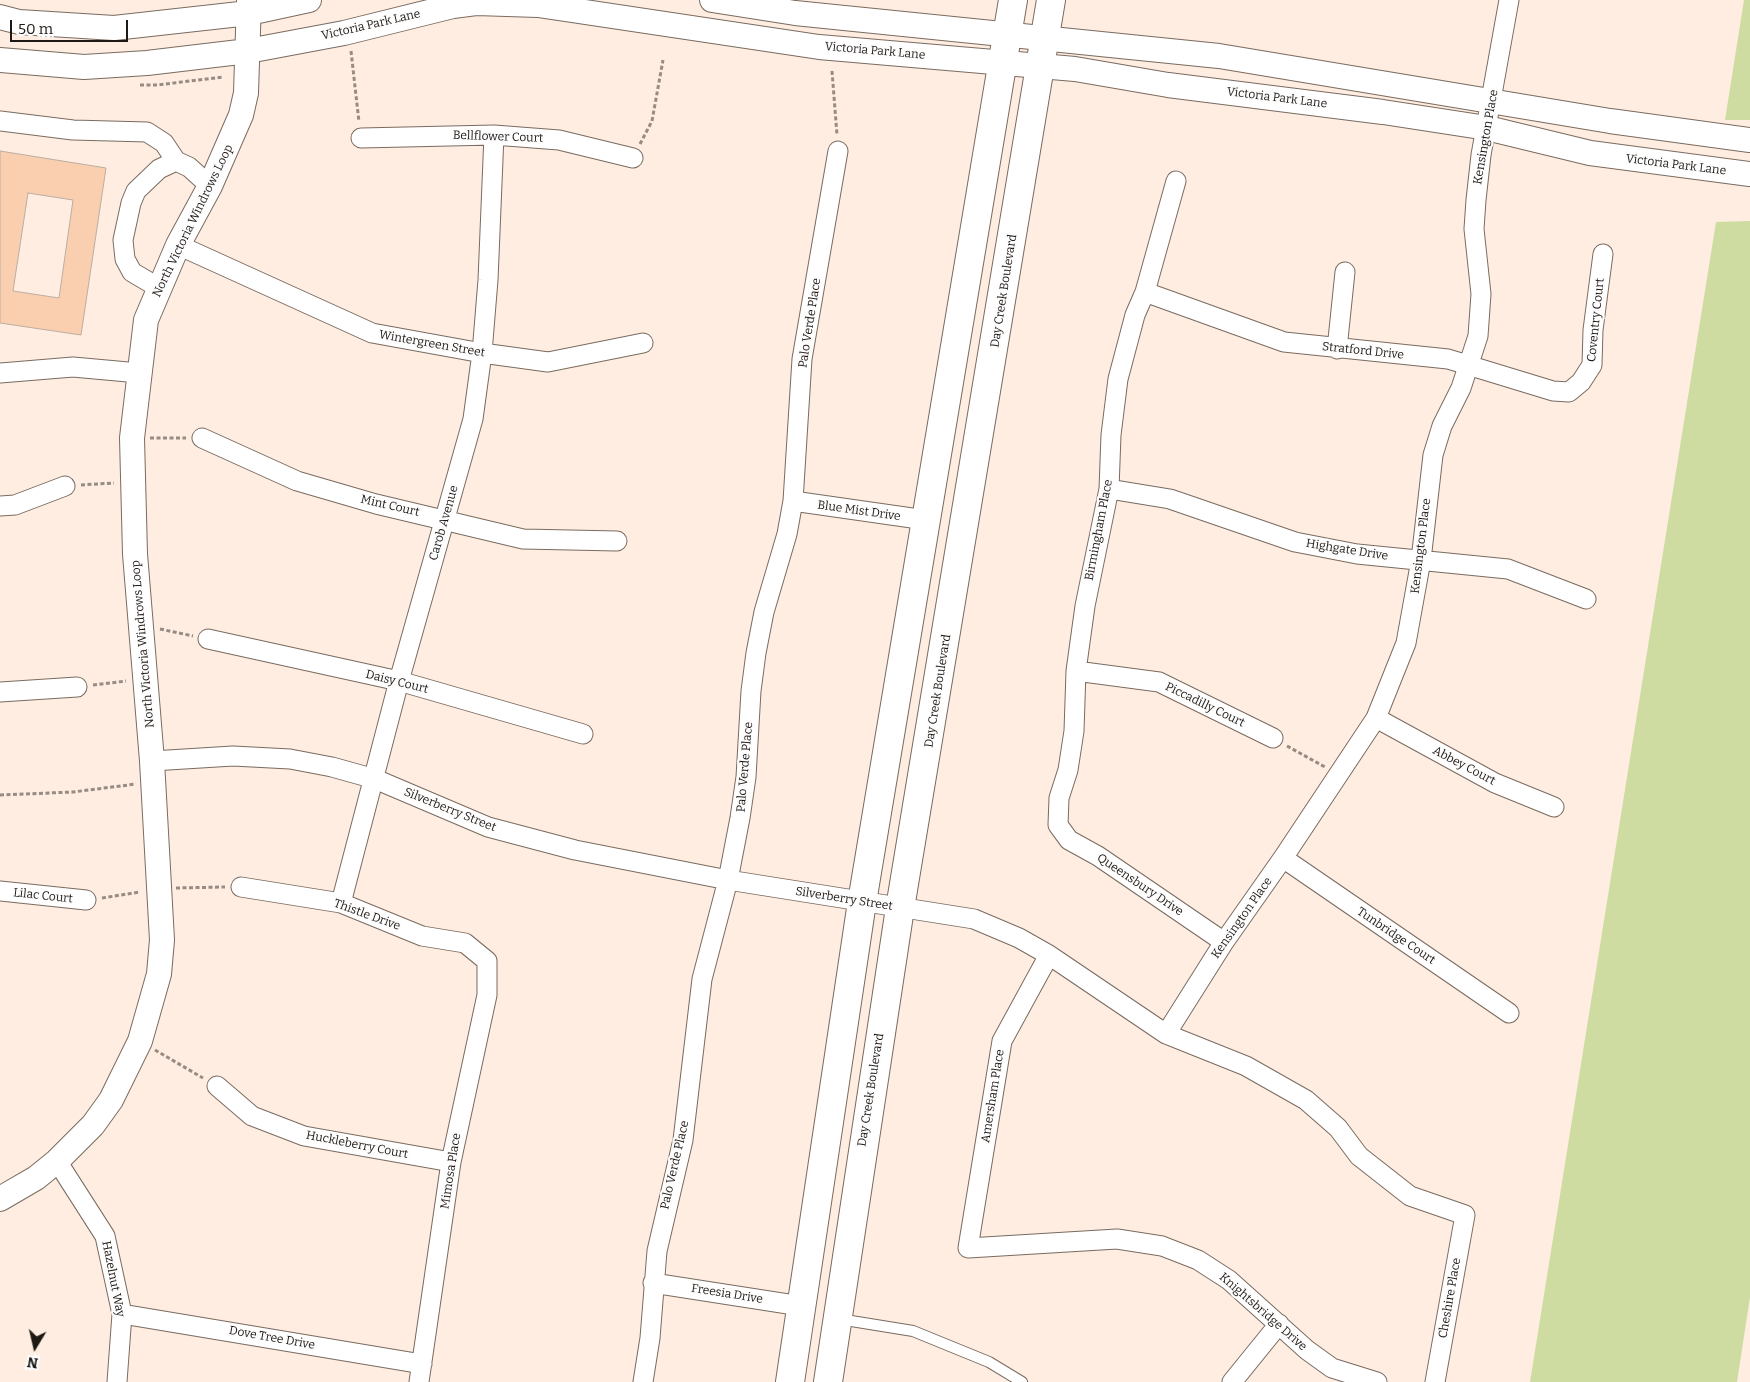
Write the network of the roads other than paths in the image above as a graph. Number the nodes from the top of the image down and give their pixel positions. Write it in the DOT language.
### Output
graph roads {
  1 [pos="309,0"];
  2 [pos="712,0"];
  3 [pos="1013,0"];
  4 [pos="1051,0"];
  5 [pos="1509,0"];
  6 [pos="249,7"];
  7 [pos="0,17"];
  8 [pos="1008,34"];
  9 [pos="1045,38"];
  10 [pos="248,51"];
  11 [pos="0,60"];
  12 [pos="1002,62"];
  13 [pos="1040,65"];
  14 [pos="1492,101"];
  15 [pos="0,121"];
  16 [pos="1487,128"];
  17 [pos="494,135"];
  18 [pos="361,138"];
  19 [pos="1750,140"];
  20 [pos="838,151"];
  21 [pos="633,158"];
  22 [pos="176,161"];
  23 [pos="1750,174"];
  24 [pos="1176,181"];
  25 [pos="210,186"];
  26 [pos="178,245"];
  27 [pos="1603,254"];
  28 [pos="1345,272"];
  29 [pos="159,288"];
  30 [pos="1145,292"];
  31 [pos="642,343"];
  32 [pos="1337,349"];
  33 [pos="482,354"];
  34 [pos="1467,364"];
  35 [pos="0,373"];
  36 [pos="139,373"];
  37 [pos="1581,382"];
  38 [pos="202,438"];
  39 [pos="65,486"];
  40 [pos="1110,489"];
  41 [pos="793,501"];
  42 [pos="0,506"];
  43 [pos="445,519"];
  44 [pos="926,520"];
  45 [pos="616,541"];
  46 [pos="1421,560"];
  47 [pos="1586,599"];
  48 [pos="208,639"];
  49 [pos="1076,671"];
  50 [pos="399,682"];
  51 [pos="77,687"];
  52 [pos="0,692"];
  53 [pos="1376,718"];
  54 [pos="583,734"];
  55 [pos="1273,738"];
  56 [pos="153,772"];
  57 [pos="374,779"];
  58 [pos="1554,807"];
  59 [pos="1058,825"];
  60 [pos="1284,858"];
  61 [pos="728,880"];
  62 [pos="241,887"];
  63 [pos="0,891"];
  64 [pos="86,900"];
  65 [pos="862,902"];
  66 [pos="342,903"];
  67 [pos="900,908"];
  68 [pos="1224,942"];
  69 [pos="1049,955"];
  70 [pos="487,960"];
  71 [pos="1509,1013"];
  72 [pos="1166,1034"];
  73 [pos="217,1086"];
  74 [pos="57,1161"];
  75 [pos="451,1162"];
  76 [pos="822,1169"];
  77 [pos="0,1199"];
  78 [pos="1465,1214"];
  79 [pos="968,1248"];
  80 [pos="653,1282"];
  81 [pos="802,1306"];
  82 [pos="122,1314"];
  83 [pos="837,1319"];
  84 [pos="1279,1324"];
  85 [pos="421,1373"];
  86 [pos="117,1382"];
  87 [pos="643,1382"];
  88 [pos="790,1382"];
  89 [pos="828,1382"];
  90 [pos="1022,1382"];
  91 [pos="1232,1382"];
  92 [pos="1377,1382"];
  93 [pos="1435,1382"];
  1 -- 6 [label="street"];
  2 -- 8 [label="street"];
  3 -- 8 [label="main road"];
  4 -- 9 [label="main road, Day Creek Boulevard"];
  5 -- 14 [label="street, Kensington Place"];
  6 -- 7 [label="street"];
  6 -- 10 [label="street, North Victoria Windrows Loop"];
  8 -- 9 [label="street"];
  8 -- 12 [label="main road"];
  9 -- 13 [label="main road, Day Creek Boulevard"];
  9 -- 14 [label="street"];
  10 -- 11 [label="street, Victoria Park Lane"];
  10 -- 12 [label="street, Victoria Park Lane"];
  10 -- 25 [label="street, North Victoria Windrows Loop"];
  12 -- 13 [label="street, Victoria Park Lane"];
  12 -- 44 [label="main road"];
  13 -- 16 [label="street, Victoria Park Lane"];
  13 -- 67 [label="main road, Day Creek Boulevard"];
  14 -- 16 [label="street, Kensington Place"];
  14 -- 19 [label="street"];
  15 -- 22 [label="street"];
  16 -- 23 [label="street, Victoria Park Lane"];
  16 -- 34 [label="street, Kensington Place"];
  17 -- 18 [label="street, Bellflower Court"];
  17 -- 21 [label="street, Bellflower Court"];
  17 -- 33 [label="street, Carob Avenue"];
  20 -- 41 [label="street, Palo Verde Place"];
  22 -- 25 [label="street"];
  22 -- 29 [label="street"];
  24 -- 30 [label="street, Birmingham Place"];
  25 -- 26 [label="street, North Victoria Windrows Loop"];
  26 -- 29 [label="street, North Victoria Windrows Loop"];
  26 -- 33 [label="street, Wintergreen Street"];
  27 -- 37 [label="street, Coventry Court"];
  28 -- 32 [label="street"];
  29 -- 36 [label="street, North Victoria Windrows Loop"];
  30 -- 32 [label="street, Stratford Drive"];
  30 -- 40 [label="street, Birmingham Place"];
  31 -- 33 [label="street, Wintergreen Street"];
  32 -- 34 [label="street, Stratford Drive"];
  33 -- 43 [label="street, Carob Avenue"];
  34 -- 37 [label="street, Stratford Drive"];
  34 -- 46 [label="street, Kensington Place"];
  35 -- 36 [label="street"];
  36 -- 56 [label="street, North Victoria Windrows Loop"];
  38 -- 43 [label="street, Mint Court"];
  39 -- 42 [label="street"];
  40 -- 46 [label="street, Highgate Drive"];
  40 -- 49 [label="street, Birmingham Place"];
  41 -- 44 [label="street, Blue Mist Drive"];
  41 -- 61 [label="street, Palo Verde Place"];
  43 -- 45 [label="street, Mint Court"];
  43 -- 50 [label="street, Carob Avenue"];
  44 -- 65 [label="main road"];
  46 -- 47 [label="street, Highgate Drive"];
  46 -- 53 [label="street, Kensington Place"];
  48 -- 50 [label="street, Daisy Court"];
  49 -- 55 [label="street, Piccadilly Court"];
  49 -- 59 [label="street, Birmingham Place"];
  50 -- 54 [label="street, Daisy Court"];
  50 -- 57 [label="street, Carob Avenue"];
  51 -- 52 [label="street"];
  53 -- 58 [label="street, Abbey Court"];
  53 -- 60 [label="street, Kensington Place"];
  56 -- 57 [label="street, Silverberry Street"];
  56 -- 74 [label="street, North Victoria Windrows Loop"];
  57 -- 61 [label="street, Silverberry Street"];
  57 -- 66 [label="street, Carob Avenue"];
  59 -- 68 [label="street, Queensbury Drive"];
  60 -- 68 [label="street, Kensington Place"];
  60 -- 71 [label="street, Tunbridge Court"];
  61 -- 65 [label="street, Silverberry Street"];
  61 -- 80 [label="street, Palo Verde Place"];
  62 -- 66 [label="street, Thistle Drive"];
  63 -- 64 [label="street, Lilac Court"];
  65 -- 67 [label="street, Silverberry Street"];
  65 -- 76 [label="main road"];
  66 -- 70 [label="street, Thistle Drive"];
  67 -- 69 [label="street, Silverberry Street"];
  67 -- 83 [label="main road, Day Creek Boulevard"];
  68 -- 72 [label="street, Kensington Place"];
  69 -- 72 [label="street, Silverberry Street"];
  69 -- 79 [label="street, Amersham Place"];
  70 -- 75 [label="street, Mimosa Place"];
  72 -- 78 [label="street, Silverberry Street"];
  73 -- 75 [label="street, Huckleberry Court"];
  74 -- 77 [label="street, North Victoria Windrows Loop"];
  74 -- 82 [label="street, Hazelnut Way"];
  75 -- 85 [label="street, Mimosa Place"];
  76 -- 81 [label="main road"];
  76 -- 83 [label="main road"];
  78 -- 93 [label="street, Cheshire Place"];
  79 -- 84 [label="street, Knightsbridge Drive"];
  80 -- 81 [label="street, Freesia Drive"];
  80 -- 87 [label="street, Palo Verde Place"];
  81 -- 88 [label="main road"];
  82 -- 85 [label="street, Dove Tree Drive"];
  82 -- 86 [label="street, Hazelnut Way"];
  83 -- 89 [label="main road, Day Creek Boulevard"];
  83 -- 90 [label="lane"];
  84 -- 91 [label="street"];
  84 -- 92 [label="street, Knightsbridge Drive"];
}
